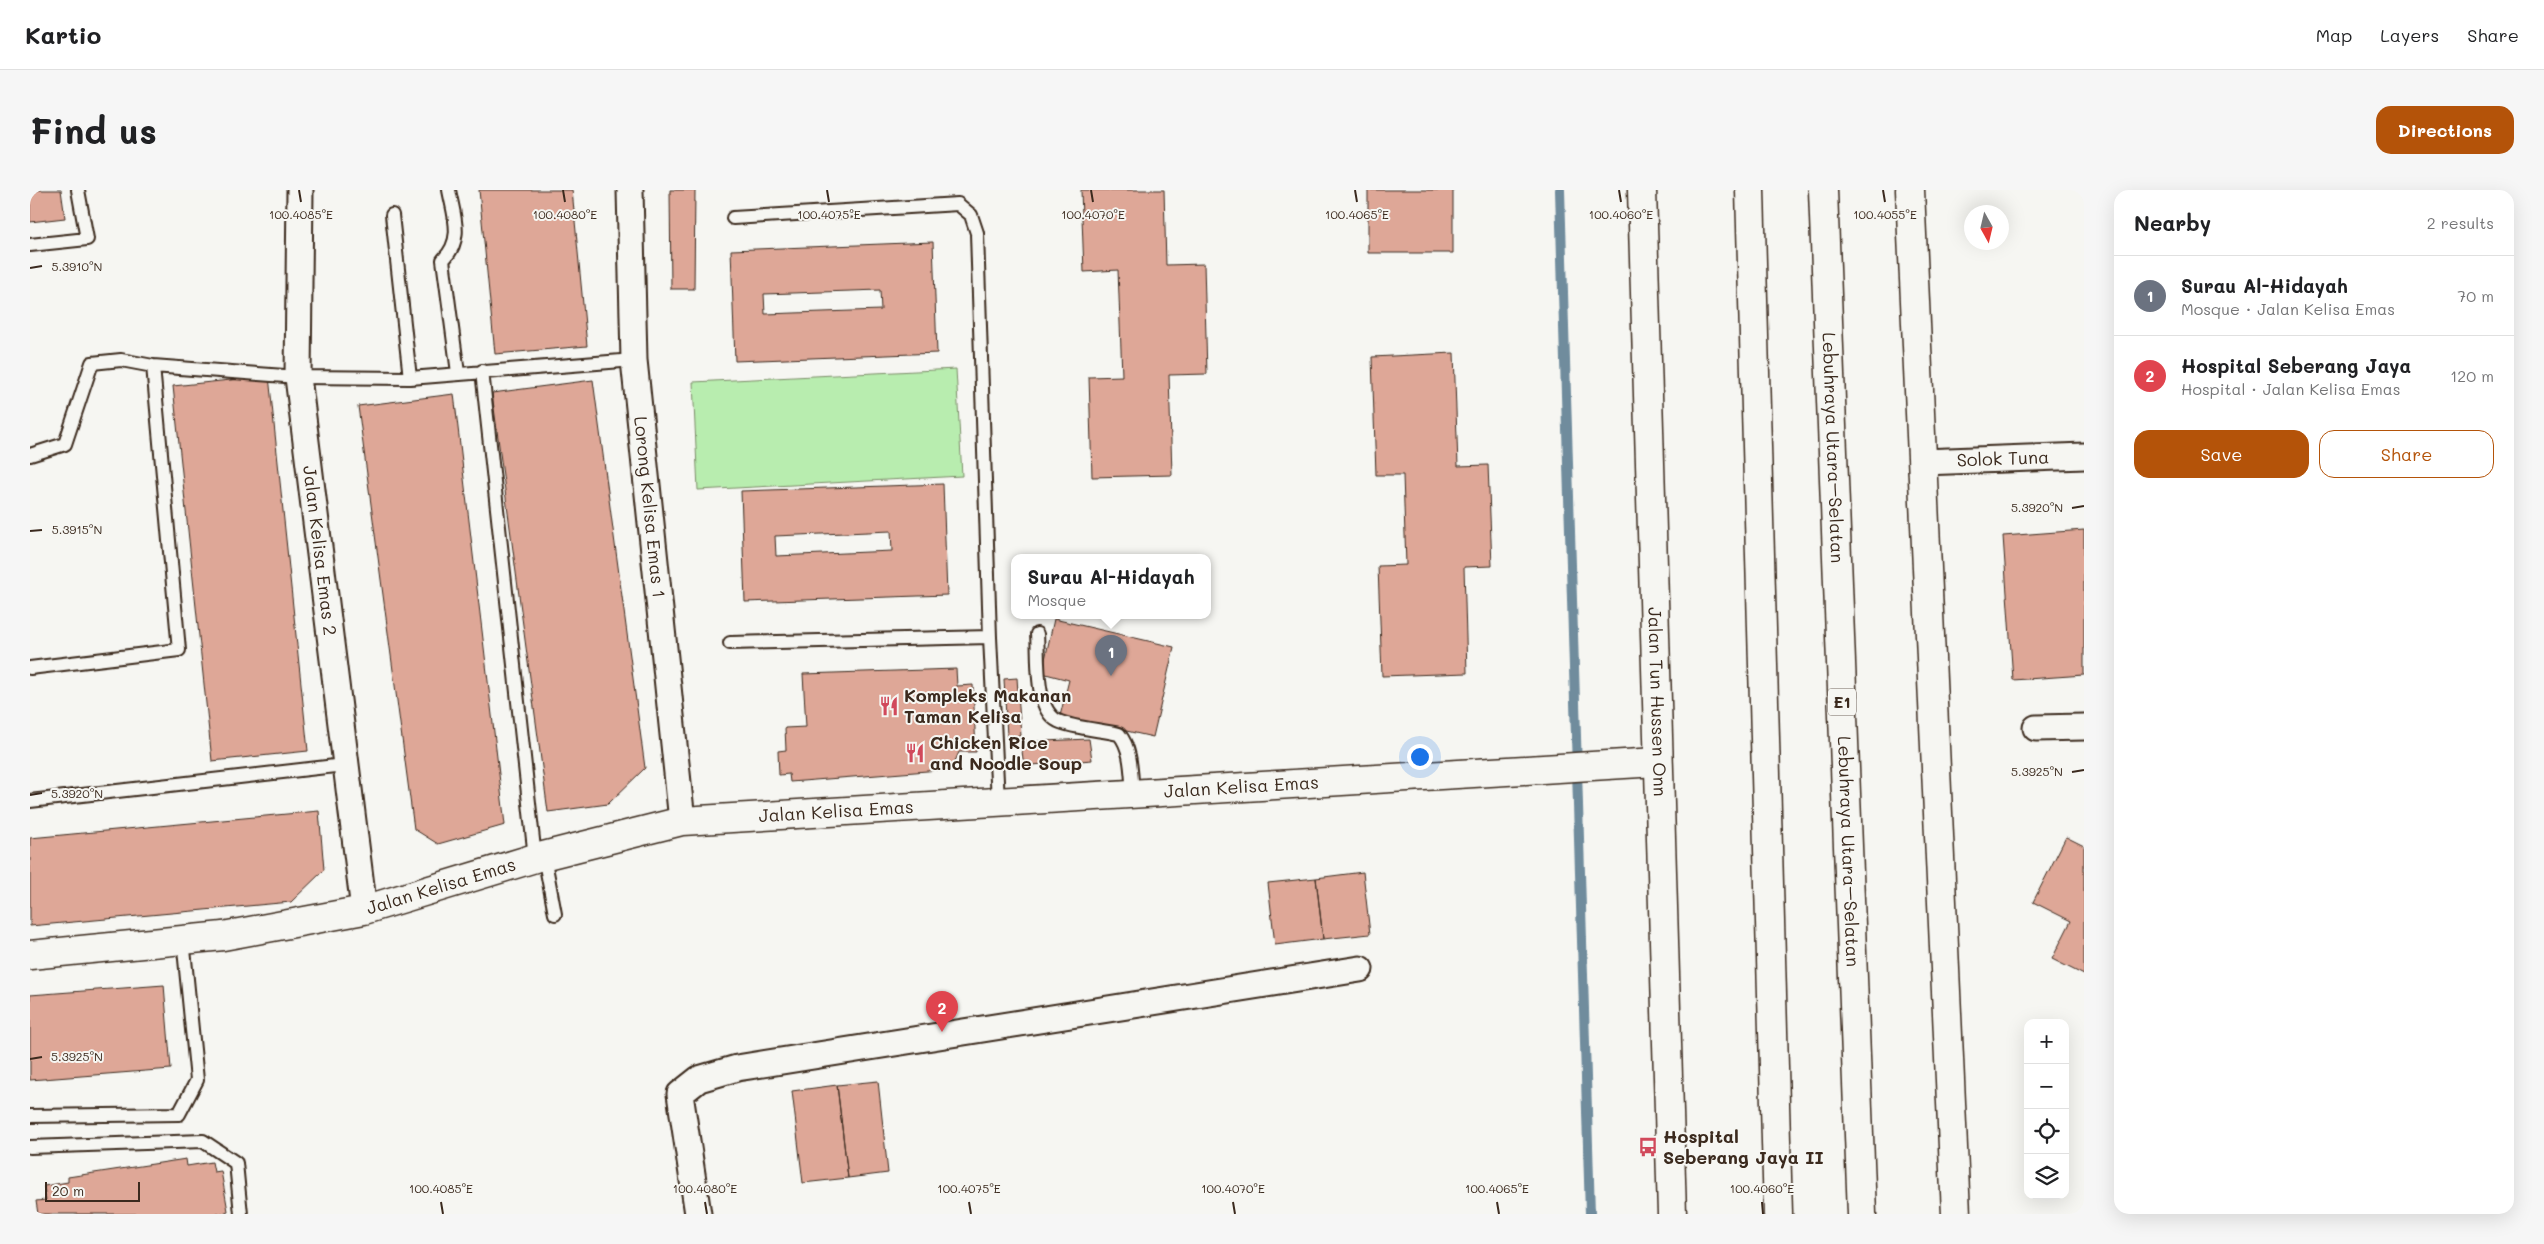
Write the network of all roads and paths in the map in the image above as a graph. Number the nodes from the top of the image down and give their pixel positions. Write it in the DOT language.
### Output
graph roads {
  1 [pos="78,190"];
  2 [pos="300,190"];
  3 [pos="449,190"];
  4 [pos="630,190"];
  5 [pos="1642,190"];
  6 [pos="1750,190"];
  7 [pos="1823,190"];
  8 [pos="1910,190"];
  9 [pos="392,215"];
  10 [pos="733,218"];
  11 [pos="30,246"];
  12 [pos="634,360"];
  13 [pos="154,366"];
  14 [pos="482,371"];
  15 [pos="458,373"];
  16 [pos="298,377"];
  17 [pos="410,378"];
  18 [pos="30,455"];
  19 [pos="2084,456"];
  20 [pos="1922,462"];
  21 [pos="1037,634"];
  22 [pos="990,637"];
  23 [pos="730,644"];
  24 [pos="30,668"];
  25 [pos="2084,727"];
  26 [pos="2036,728"];
  27 [pos="1658,762"];
  28 [pos="344,765"];
  29 [pos="1133,794"];
  30 [pos="30,800"];
  31 [pos="998,802"];
  32 [pos="682,821"];
  33 [pos="539,857"];
  34 [pos="364,910"];
  35 [pos="555,914"];
  36 [pos="183,938"];
  37 [pos="30,955"];
  38 [pos="1360,969"];
  39 [pos="30,1116"];
  40 [pos="30,1147"];
  41 [pos="241,1214"];
  42 [pos="698,1214"];
  43 [pos="1672,1214"];
  44 [pos="1778,1214"];
  45 [pos="1862,1214"];
  46 [pos="1956,1214"];
  1 -- 11 [label="lane"];
  2 -- 16 [label="street, Jalan Kelisa Emas 2"];
  3 -- 15 [label="lane"];
  4 -- 12 [label="street, Lorong Kelisa Emas 1"];
  5 -- 27 [label="main road, Jalan Tun Hussen Onn"];
  6 -- 44 [label="main road"];
  7 -- 45 [label="main road, Lebuhraya Utara–Selatan / E1"];
  8 -- 20 [label="main road"];
  9 -- 17 [label="lane"];
  10 -- 22 [label="lane"];
  12 -- 14 [label="lane"];
  12 -- 32 [label="street, Lorong Kelisa Emas 1"];
  13 -- 16 [label="lane"];
  13 -- 18 [label="lane"];
  13 -- 24 [label="lane"];
  14 -- 15 [label="lane"];
  14 -- 33 [label="lane"];
  15 -- 17 [label="lane"];
  16 -- 17 [label="lane"];
  16 -- 28 [label="street, Jalan Kelisa Emas 2"];
  19 -- 20 [label="street, Solok Tuna"];
  20 -- 46 [label="main road"];
  21 -- 29 [label="lane"];
  22 -- 23 [label="lane"];
  22 -- 31 [label="lane"];
  25 -- 26 [label="street"];
  27 -- 29 [label="main road, Jalan Kelisa Emas"];
  27 -- 43 [label="main road, Jalan Tun Hussen Onn"];
  28 -- 30 [label="lane"];
  28 -- 34 [label="street, Jalan Kelisa Emas 2"];
  29 -- 31 [label="main road, Jalan Kelisa Emas"];
  31 -- 32 [label="main road, Jalan Kelisa Emas"];
  32 -- 33 [label="main road, Jalan Kelisa Emas"];
  33 -- 34 [label="main road, Jalan Kelisa Emas"];
  33 -- 35 [label="lane"];
  34 -- 36 [label="main road, Jalan Kelisa Emas"];
  36 -- 37 [label="main road, Jalan Kelisa Emas"];
  36 -- 39 [label="lane"];
  38 -- 42 [label="street"];
  40 -- 41 [label="lane"];
}
